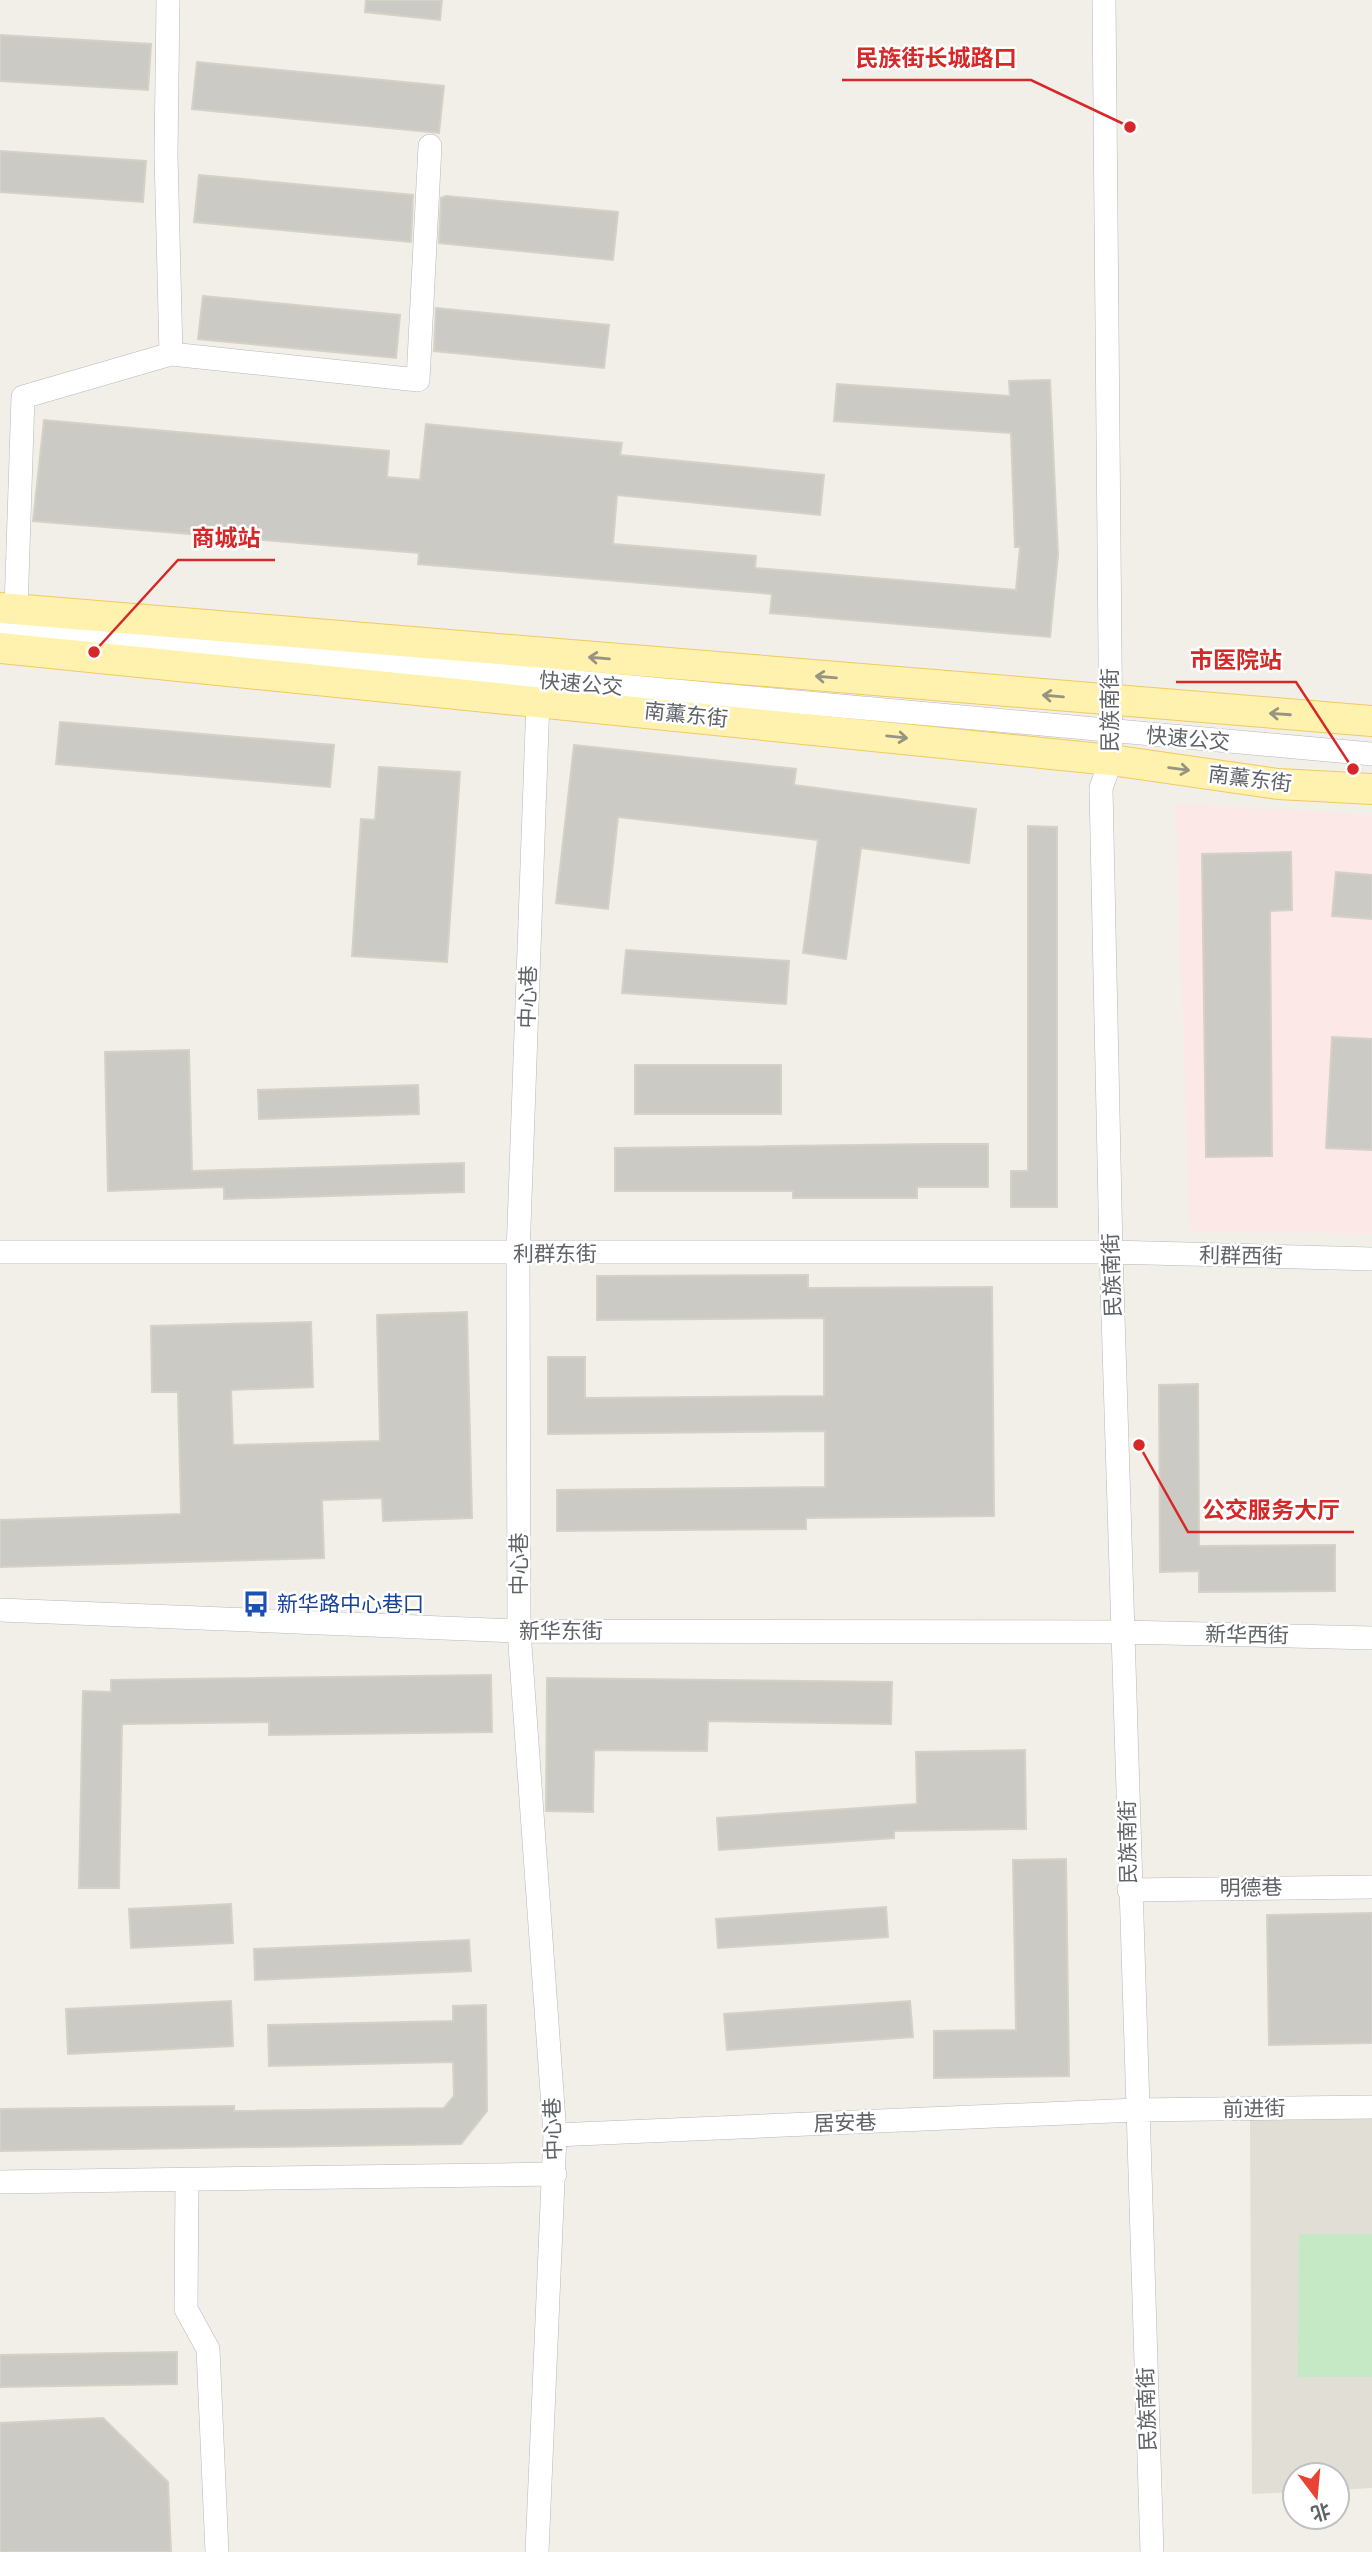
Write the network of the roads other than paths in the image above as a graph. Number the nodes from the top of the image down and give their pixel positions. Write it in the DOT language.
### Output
graph roads {
  1 [pos="168,0"];
  2 [pos="1104,0"];
  3 [pos="430,146"];
  4 [pos="171,354"];
  5 [pos="5,616"];
  6 [pos="0,648"];
  7 [pos="538,700"];
  8 [pos="1111,701"];
  9 [pos="1372,721"];
  10 [pos="1111,746"];
  11 [pos="1372,754"];
  12 [pos="1372,789"];
  13 [pos="0,1252"];
  14 [pos="1111,1252"];
  15 [pos="518,1254"];
  16 [pos="1372,1259"];
  17 [pos="0,1610"];
  18 [pos="519,1631"];
  19 [pos="1123,1632"];
  20 [pos="1372,1638"];
  21 [pos="1372,1887"];
  22 [pos="1129,1890"];
  23 [pos="1372,2106"];
  24 [pos="1136,2110"];
  25 [pos="555,2135"];
  26 [pos="555,2174"];
  27 [pos="187,2179"];
  28 [pos="0,2182"];
  29 [pos="217,2552"];
  30 [pos="537,2552"];
  31 [pos="1152,2552"];
  1 -- 4 [label="street"];
  2 -- 8 [label="street, 民族南街"];
  3 -- 4 [label="street"];
  4 -- 5 [label="street"];
  8 -- 5 [label="main road, one-way"];
  5 -- 10 [label="street, 快速公交"];
  6 -- 7 [label="main road, 南薰东街"];
  7 -- 10 [label="main road, 南薰东街, one-way"];
  7 -- 15 [label="street, 中心巷"];
  9 -- 8 [label="main road, one-way"];
  8 -- 10 [label="street, 民族南街"];
  10 -- 11 [label="street, 快速公交"];
  10 -- 12 [label="main road, 南薰东街, one-way"];
  10 -- 14 [label="street, 民族南街"];
  13 -- 15 [label="street, 利群东街"];
  14 -- 15 [label="street, 利群东街"];
  14 -- 16 [label="street, 利群西街"];
  14 -- 19 [label="street, 民族南街"];
  15 -- 18 [label="street, 中心巷"];
  17 -- 18 [label="street, 新华东街"];
  18 -- 19 [label="street, 新华东街"];
  18 -- 25 [label="street, 中心巷"];
  19 -- 20 [label="street, 新华西街"];
  19 -- 22 [label="street, 民族南街"];
  21 -- 22 [label="street, 明德巷"];
  22 -- 24 [label="street, 民族南街"];
  23 -- 24 [label="street, 前进街"];
  24 -- 25 [label="street, 居安巷"];
  24 -- 31 [label="street, 民族南街"];
  25 -- 26 [label="street, 中心巷"];
  26 -- 27 [label="street"];
  26 -- 30 [label="street, 中心巷"];
  27 -- 28 [label="street"];
  27 -- 29 [label="street"];
}
